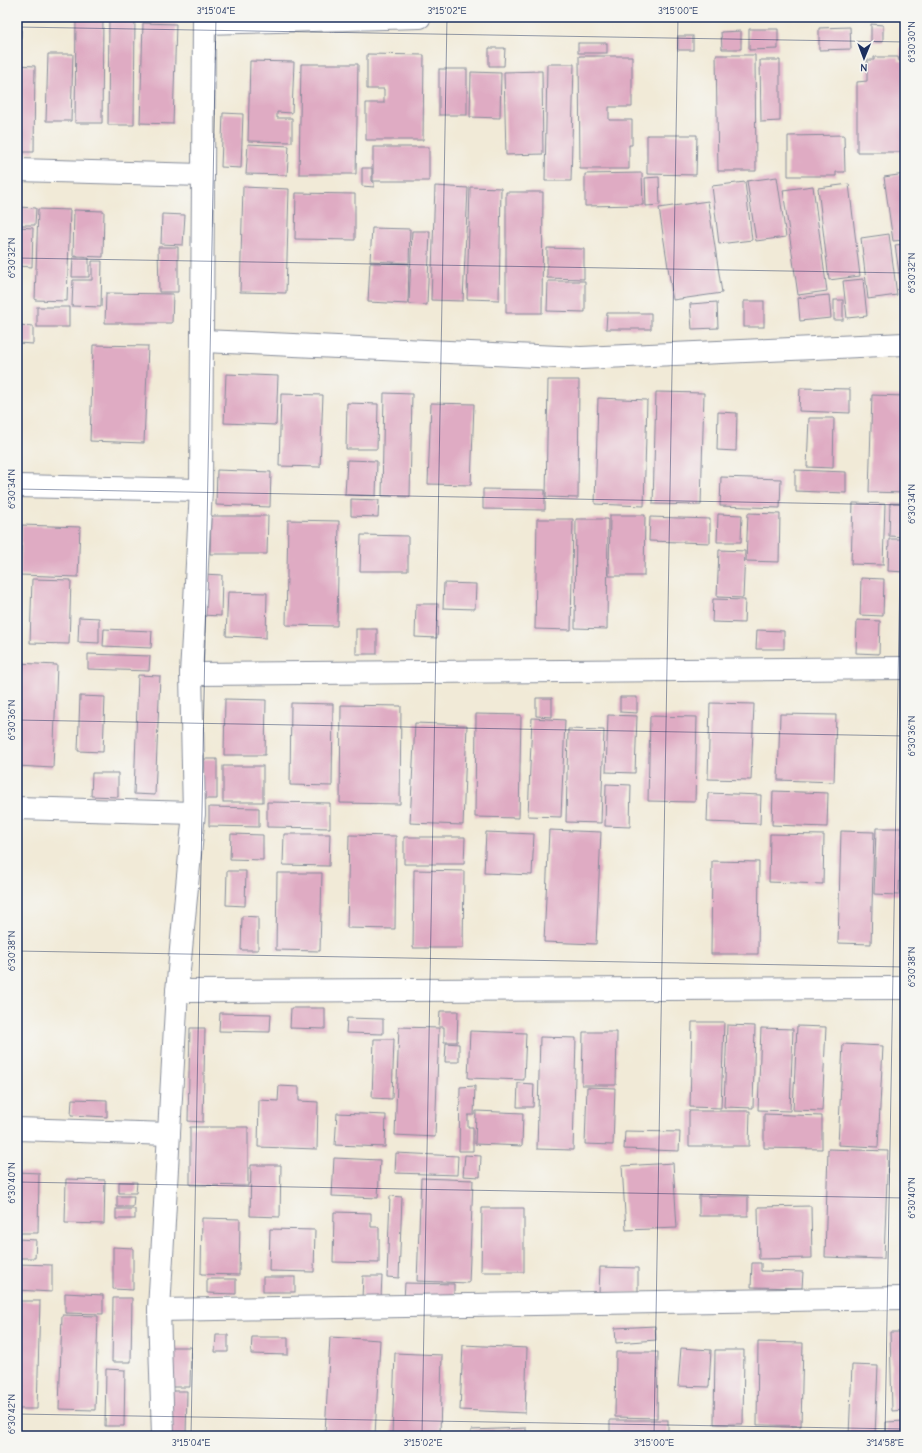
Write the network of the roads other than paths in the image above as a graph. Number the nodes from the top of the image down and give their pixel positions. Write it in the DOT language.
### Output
graph roads {
  1 [pos="420,17"];
  2 [pos="204,20"];
  3 [pos="17,170"];
  4 [pos="203,175"];
  5 [pos="202,341"];
  6 [pos="905,344"];
  7 [pos="17,486"];
  8 [pos="201,490"];
  9 [pos="905,668"];
  10 [pos="191,674"];
  11 [pos="17,808"];
  12 [pos="194,813"];
  13 [pos="905,988"];
  14 [pos="178,991"];
  15 [pos="17,1129"];
  16 [pos="169,1134"];
  17 [pos="905,1298"];
  18 [pos="159,1310"];
  19 [pos="163,1436"];
  1 -- 2 [label="street"];
  2 -- 4 [label="street"];
  3 -- 4 [label="street"];
  4 -- 5 [label="street"];
  5 -- 6 [label="street"];
  5 -- 8 [label="street"];
  7 -- 8 [label="street"];
  8 -- 10 [label="street"];
  9 -- 10 [label="street"];
  10 -- 12 [label="street"];
  11 -- 12 [label="street"];
  12 -- 14 [label="street"];
  13 -- 14 [label="street"];
  14 -- 16 [label="street"];
  15 -- 16 [label="street"];
  16 -- 18 [label="street"];
  17 -- 18 [label="street"];
  18 -- 19 [label="street"];
}
